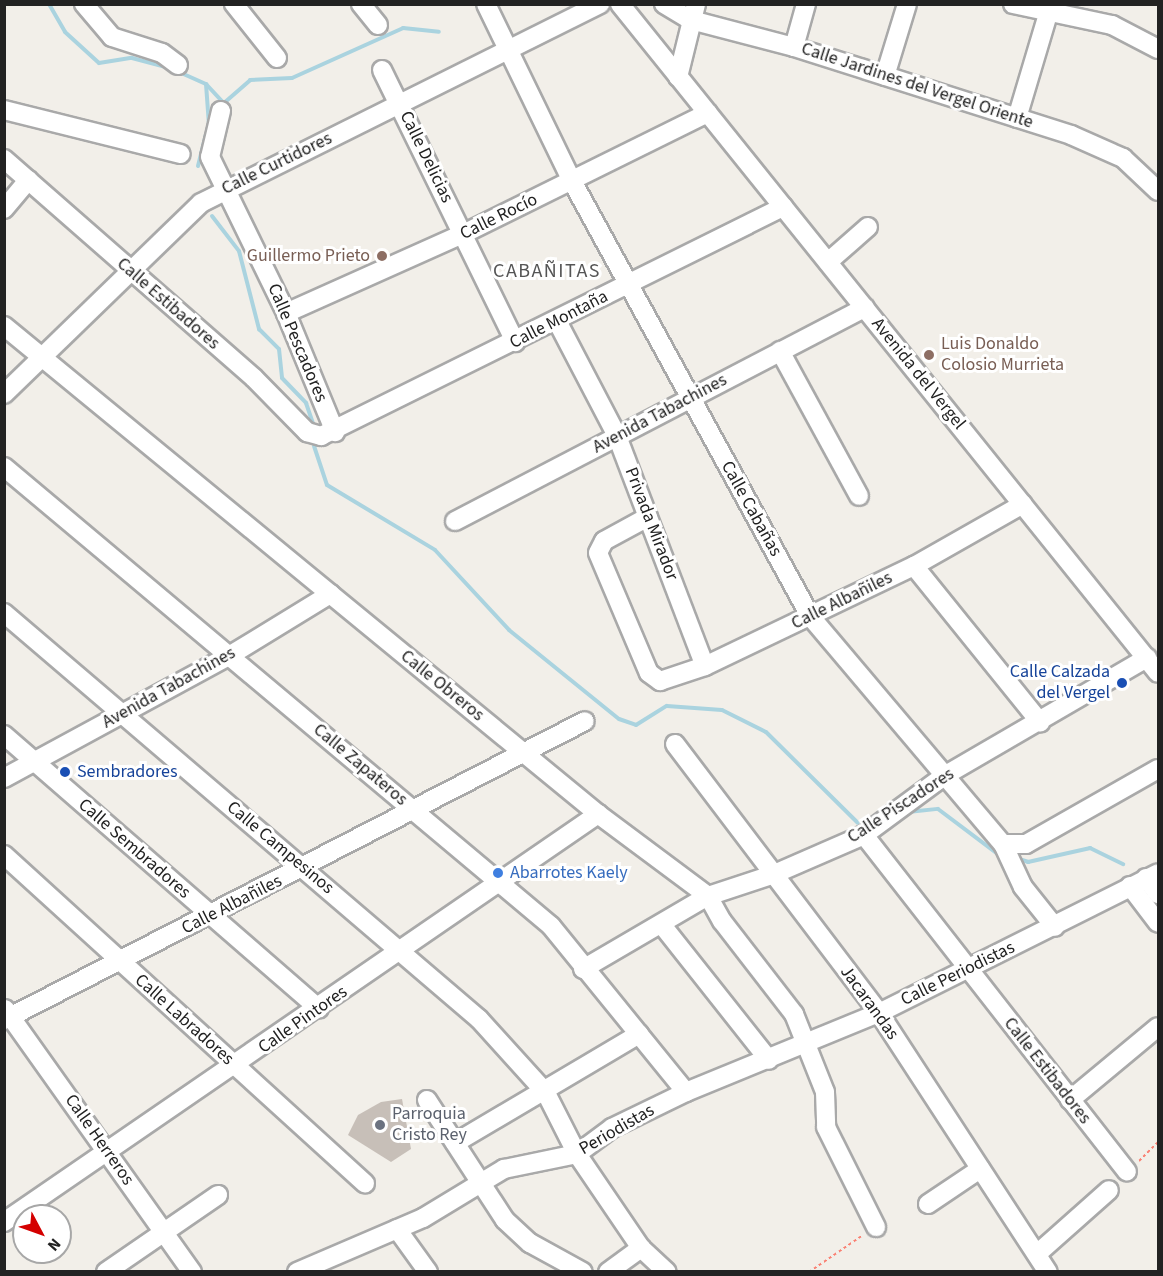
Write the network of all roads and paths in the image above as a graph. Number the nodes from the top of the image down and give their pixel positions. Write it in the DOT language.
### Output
graph roads {
  1 [pos="84,4"];
  2 [pos="234,4"];
  3 [pos="361,4"];
  4 [pos="486,4"];
  5 [pos="600,4"];
  6 [pos="621,4"];
  7 [pos="664,4"];
  8 [pos="806,4"];
  9 [pos="907,4"];
  10 [pos="1013,4"];
  11 [pos="1050,9"];
  12 [pos="694,12"];
  13 [pos="378,26"];
  14 [pos="794,47"];
  15 [pos="1158,49"];
  16 [pos="508,50"];
  17 [pos="277,58"];
  18 [pos="178,65"];
  19 [pos="382,70"];
  20 [pos="885,76"];
  21 [pos="678,77"];
  22 [pos="399,103"];
  23 [pos="4,110"];
  24 [pos="221,111"];
  25 [pos="708,113"];
  26 [pos="1017,118"];
  27 [pos="181,154"];
  28 [pos="4,159"];
  29 [pos="28,180"];
  30 [pos="572,182"];
  31 [pos="225,189"];
  32 [pos="1158,191"];
  33 [pos="783,207"];
  34 [pos="4,209"];
  35 [pos="868,227"];
  36 [pos="463,234"];
  37 [pos="828,262"];
  38 [pos="130,271"];
  39 [pos="628,285"];
  40 [pos="864,308"];
  41 [pos="286,314"];
  42 [pos="557,321"];
  43 [pos="4,326"];
  44 [pos="515,342"];
  45 [pos="780,351"];
  46 [pos="42,357"];
  47 [pos="4,394"];
  48 [pos="691,398"];
  49 [pos="335,432"];
  50 [pos="617,436"];
  51 [pos="4,467"];
  52 [pos="859,496"];
  53 [pos="1023,504"];
  54 [pos="648,517"];
  55 [pos="455,520"];
  56 [pos="914,566"];
  57 [pos="330,594"];
  58 [pos="4,613"];
  59 [pos="810,616"];
  60 [pos="229,656"];
  61 [pos="1147,658"];
  62 [pos="705,666"];
  63 [pos="1158,673"];
  64 [pos="123,714"];
  65 [pos="585,721"];
  66 [pos="1040,722"];
  67 [pos="4,735"];
  68 [pos="675,744"];
  69 [pos="527,755"];
  70 [pos="34,763"];
  71 [pos="1158,769"];
  72 [pos="944,776"];
  73 [pos="4,778"];
  74 [pos="415,812"];
  75 [pos="598,814"];
  76 [pos="864,835"];
  77 [pos="1003,844"];
  78 [pos="4,855"];
  79 [pos="304,868"];
  80 [pos="772,875"];
  81 [pos="1145,879"];
  82 [pos="500,883"];
  83 [pos="1158,894"];
  84 [pos="708,897"];
  85 [pos="211,916"];
  86 [pos="1158,922"];
  87 [pos="662,925"];
  88 [pos="1055,927"];
  89 [pos="402,951"];
  90 [pos="121,962"];
  91 [pos="583,969"];
  92 [pos="968,969"];
  93 [pos="319,1009"];
  94 [pos="879,1013"];
  95 [pos="7,1016"];
  96 [pos="1158,1027"];
  97 [pos="639,1034"];
  98 [pos="807,1044"];
  99 [pos="769,1060"];
  100 [pos="236,1067"];
  101 [pos="686,1092"];
  102 [pos="546,1094"];
  103 [pos="427,1100"];
  104 [pos="1070,1100"];
  105 [pos="1158,1142"];
  106 [pos="455,1143"];
  107 [pos="108,1149"];
  108 [pos="577,1154"];
  109 [pos="980,1169"];
  110 [pos="1127,1172"];
  111 [pos="364,1184"];
  112 [pos="479,1185"];
  113 [pos="1109,1190"];
  114 [pos="218,1195"];
  115 [pos="928,1204"];
  116 [pos="4,1222"];
  117 [pos="876,1227"];
  118 [pos="397,1229"];
  119 [pos="163,1233"];
  120 [pos="641,1248"];
  121 [pos="1036,1254"];
  122 [pos="298,1271"];
  123 [pos="106,1272"];
  124 [pos="192,1272"];
  125 [pos="428,1272"];
  126 [pos="583,1272"];
  127 [pos="608,1272"];
  128 [pos="667,1272"];
  129 [pos="809,1272"];
  130 [pos="1048,1272"];
  1 -- 18 [label="street"];
  2 -- 17 [label="street"];
  3 -- 13 [label="street"];
  4 -- 16 [label="street, Calle Cabañas"];
  5 -- 16 [label="street, Calle Curtidores"];
  6 -- 21 [label="street, Avenida del Vergel"];
  7 -- 12 [label="street, Calle Jardines del Vergel Oriente"];
  8 -- 14 [label="street"];
  9 -- 20 [label="street"];
  10 -- 11 [label="street"];
  11 -- 15 [label="street"];
  11 -- 26 [label="street"];
  12 -- 14 [label="street, Calle Jardines del Vergel Oriente"];
  12 -- 21 [label="street"];
  14 -- 20 [label="street, Calle Jardines del Vergel Oriente"];
  16 -- 22 [label="street, Calle Curtidores"];
  16 -- 30 [label="street, Calle Cabañas"];
  19 -- 22 [label="street, Calle Delicias"];
  20 -- 26 [label="street, Calle Jardines del Vergel Oriente"];
  21 -- 25 [label="street, Avenida del Vergel"];
  22 -- 31 [label="street, Calle Curtidores"];
  22 -- 36 [label="street, Calle Delicias"];
  23 -- 27 [label="street"];
  24 -- 31 [label="street, Calle Pescadores"];
  25 -- 30 [label="street, Calle Rocío"];
  25 -- 33 [label="street, Avenida del Vergel"];
  26 -- 32 [label="street, Calle Jardines del Vergel Oriente"];
  28 -- 29 [label="street, Calle Estibadores"];
  29 -- 34 [label="street"];
  29 -- 38 [label="street, Calle Estibadores"];
  30 -- 36 [label="street, Calle Rocío"];
  30 -- 39 [label="street, Calle Cabañas"];
  31 -- 38 [label="street, Calle Curtidores"];
  31 -- 41 [label="street, Calle Pescadores"];
  33 -- 37 [label="street, Avenida del Vergel"];
  33 -- 39 [label="street, Calle Montaña"];
  35 -- 37 [label="street"];
  36 -- 41 [label="street, Calle Rocío"];
  36 -- 44 [label="street, Calle Delicias"];
  37 -- 40 [label="street, Avenida del Vergel"];
  38 -- 46 [label="street, Calle Curtidores"];
  38 -- 49 [label="street, Calle Estibadores"];
  39 -- 42 [label="street, Calle Montaña"];
  39 -- 48 [label="street, Calle Cabañas"];
  40 -- 45 [label="street, Avenida Tabachines"];
  40 -- 53 [label="street, Avenida del Vergel"];
  41 -- 49 [label="street, Calle Pescadores"];
  42 -- 44 [label="street, Calle Montaña"];
  42 -- 50 [label="street, Privada Mirador"];
  43 -- 46 [label="street, Calle Obreros"];
  44 -- 49 [label="street, Calle Montaña"];
  45 -- 48 [label="street, Avenida Tabachines"];
  45 -- 52 [label="street"];
  46 -- 47 [label="street, Calle Curtidores"];
  46 -- 57 [label="street, Calle Obreros"];
  48 -- 50 [label="street, Avenida Tabachines"];
  48 -- 59 [label="street, Calle Cabañas"];
  50 -- 54 [label="street, Privada Mirador"];
  50 -- 55 [label="street, Avenida Tabachines"];
  51 -- 60 [label="street, Calle Zapateros"];
  53 -- 56 [label="street, Calle Albañiles"];
  53 -- 61 [label="street, Avenida del Vergel"];
  54 -- 62 [label="street, Privada Mirador"];
  54 -- 62 [label="street, Calle Albañiles"];
  56 -- 59 [label="street, Calle Albañiles"];
  56 -- 66 [label="street"];
  57 -- 60 [label="street, Avenida Tabachines"];
  57 -- 69 [label="street, Calle Obreros"];
  58 -- 64 [label="street, Calle Campesinos"];
  59 -- 62 [label="street, Calle Albañiles"];
  59 -- 72 [label="street, Calle Cabañas"];
  60 -- 64 [label="street, Avenida Tabachines"];
  60 -- 74 [label="street, Calle Zapateros"];
  61 -- 63 [label="street, Avenida del Vergel"];
  61 -- 66 [label="street, Calle Piscadores"];
  64 -- 70 [label="street, Avenida Tabachines"];
  64 -- 79 [label="street, Calle Campesinos"];
  65 -- 69 [label="street, Calle Albañiles"];
  66 -- 72 [label="street, Calle Piscadores"];
  67 -- 70 [label="street, Calle Sembradores"];
  68 -- 80 [label="street, Jacarandas"];
  69 -- 74 [label="street, Calle Albañiles"];
  69 -- 75 [label="street, Calle Obreros"];
  70 -- 73 [label="street, Avenida Tabachines"];
  70 -- 85 [label="street, Calle Sembradores"];
  71 -- 77 [label="street"];
  72 -- 76 [label="street, Calle Piscadores"];
  72 -- 77 [label="street, Calle Cabañas"];
  74 -- 79 [label="street, Calle Albañiles"];
  74 -- 82 [label="street, Calle Zapateros"];
  75 -- 82 [label="street, Calle Pintores"];
  75 -- 84 [label="street, Calle Obreros"];
  76 -- 80 [label="street, Calle Piscadores"];
  76 -- 92 [label="street, Calle Estibadores"];
  77 -- 88 [label="street, Calle Cabañas"];
  78 -- 90 [label="street, Calle Labradores"];
  79 -- 85 [label="street, Calle Albañiles"];
  79 -- 89 [label="street, Calle Campesinos"];
  80 -- 84 [label="street, Calle Piscadores"];
  80 -- 94 [label="street, Jacarandas"];
  81 -- 83 [label="street"];
  81 -- 86 [label="street"];
  81 -- 88 [label="street, Calle Periodistas"];
  82 -- 89 [label="street, Calle Pintores"];
  82 -- 91 [label="street, Calle Zapateros"];
  84 -- 87 [label="street, Calle Piscadores"];
  84 -- 98 [label="street, Calle Obreros"];
  85 -- 90 [label="street, Calle Albañiles"];
  85 -- 93 [label="street, Calle Sembradores"];
  87 -- 91 [label="street, Calle Piscadores"];
  87 -- 99 [label="street"];
  88 -- 92 [label="street, Calle Periodistas"];
  89 -- 93 [label="street, Calle Pintores"];
  89 -- 102 [label="street, Calle Campesinos"];
  90 -- 95 [label="street, Calle Albañiles"];
  90 -- 100 [label="street, Calle Labradores"];
  91 -- 97 [label="street, Calle Zapateros"];
  92 -- 94 [label="street, Calle Periodistas"];
  92 -- 104 [label="street, Calle Estibadores"];
  93 -- 100 [label="street, Calle Pintores"];
  94 -- 98 [label="street, Calle Periodistas"];
  94 -- 109 [label="street, Jacarandas"];
  95 -- 107 [label="street, Calle Herreros"];
  96 -- 104 [label="street"];
  97 -- 101 [label="street, Calle Zapateros"];
  97 -- 102 [label="street"];
  98 -- 99 [label="street, Calle Periodistas"];
  98 -- 117 [label="street, Calle Obreros"];
  99 -- 101 [label="street, Calle Periodistas"];
  100 -- 107 [label="street, Calle Pintores"];
  100 -- 111 [label="street, Calle Labradores"];
  101 -- 108 [label="street, Periodistas"];
  102 -- 106 [label="street"];
  102 -- 108 [label="street, Calle Campesinos"];
  103 -- 106 [label="street"];
  104 -- 110 [label="street, Calle Estibadores"];
  105 -- 110 [label="path"];
  106 -- 112 [label="street"];
  107 -- 116 [label="street, Calle Pintores"];
  107 -- 119 [label="street, Calle Herreros"];
  108 -- 112 [label="street, Periodistas"];
  108 -- 120 [label="street, Calle Campesinos"];
  109 -- 115 [label="street"];
  109 -- 121 [label="street, Jacarandas"];
  112 -- 118 [label="street, Periodistas"];
  112 -- 126 [label="street"];
  113 -- 121 [label="street"];
  114 -- 119 [label="street"];
  117 -- 129 [label="path"];
  118 -- 122 [label="street, Periodistas"];
  118 -- 125 [label="street"];
  119 -- 123 [label="street"];
  119 -- 124 [label="street, Calle Herreros"];
  120 -- 127 [label="street"];
  120 -- 128 [label="street, Calle Campesinos"];
  121 -- 130 [label="street, Jacarandas"];
}
